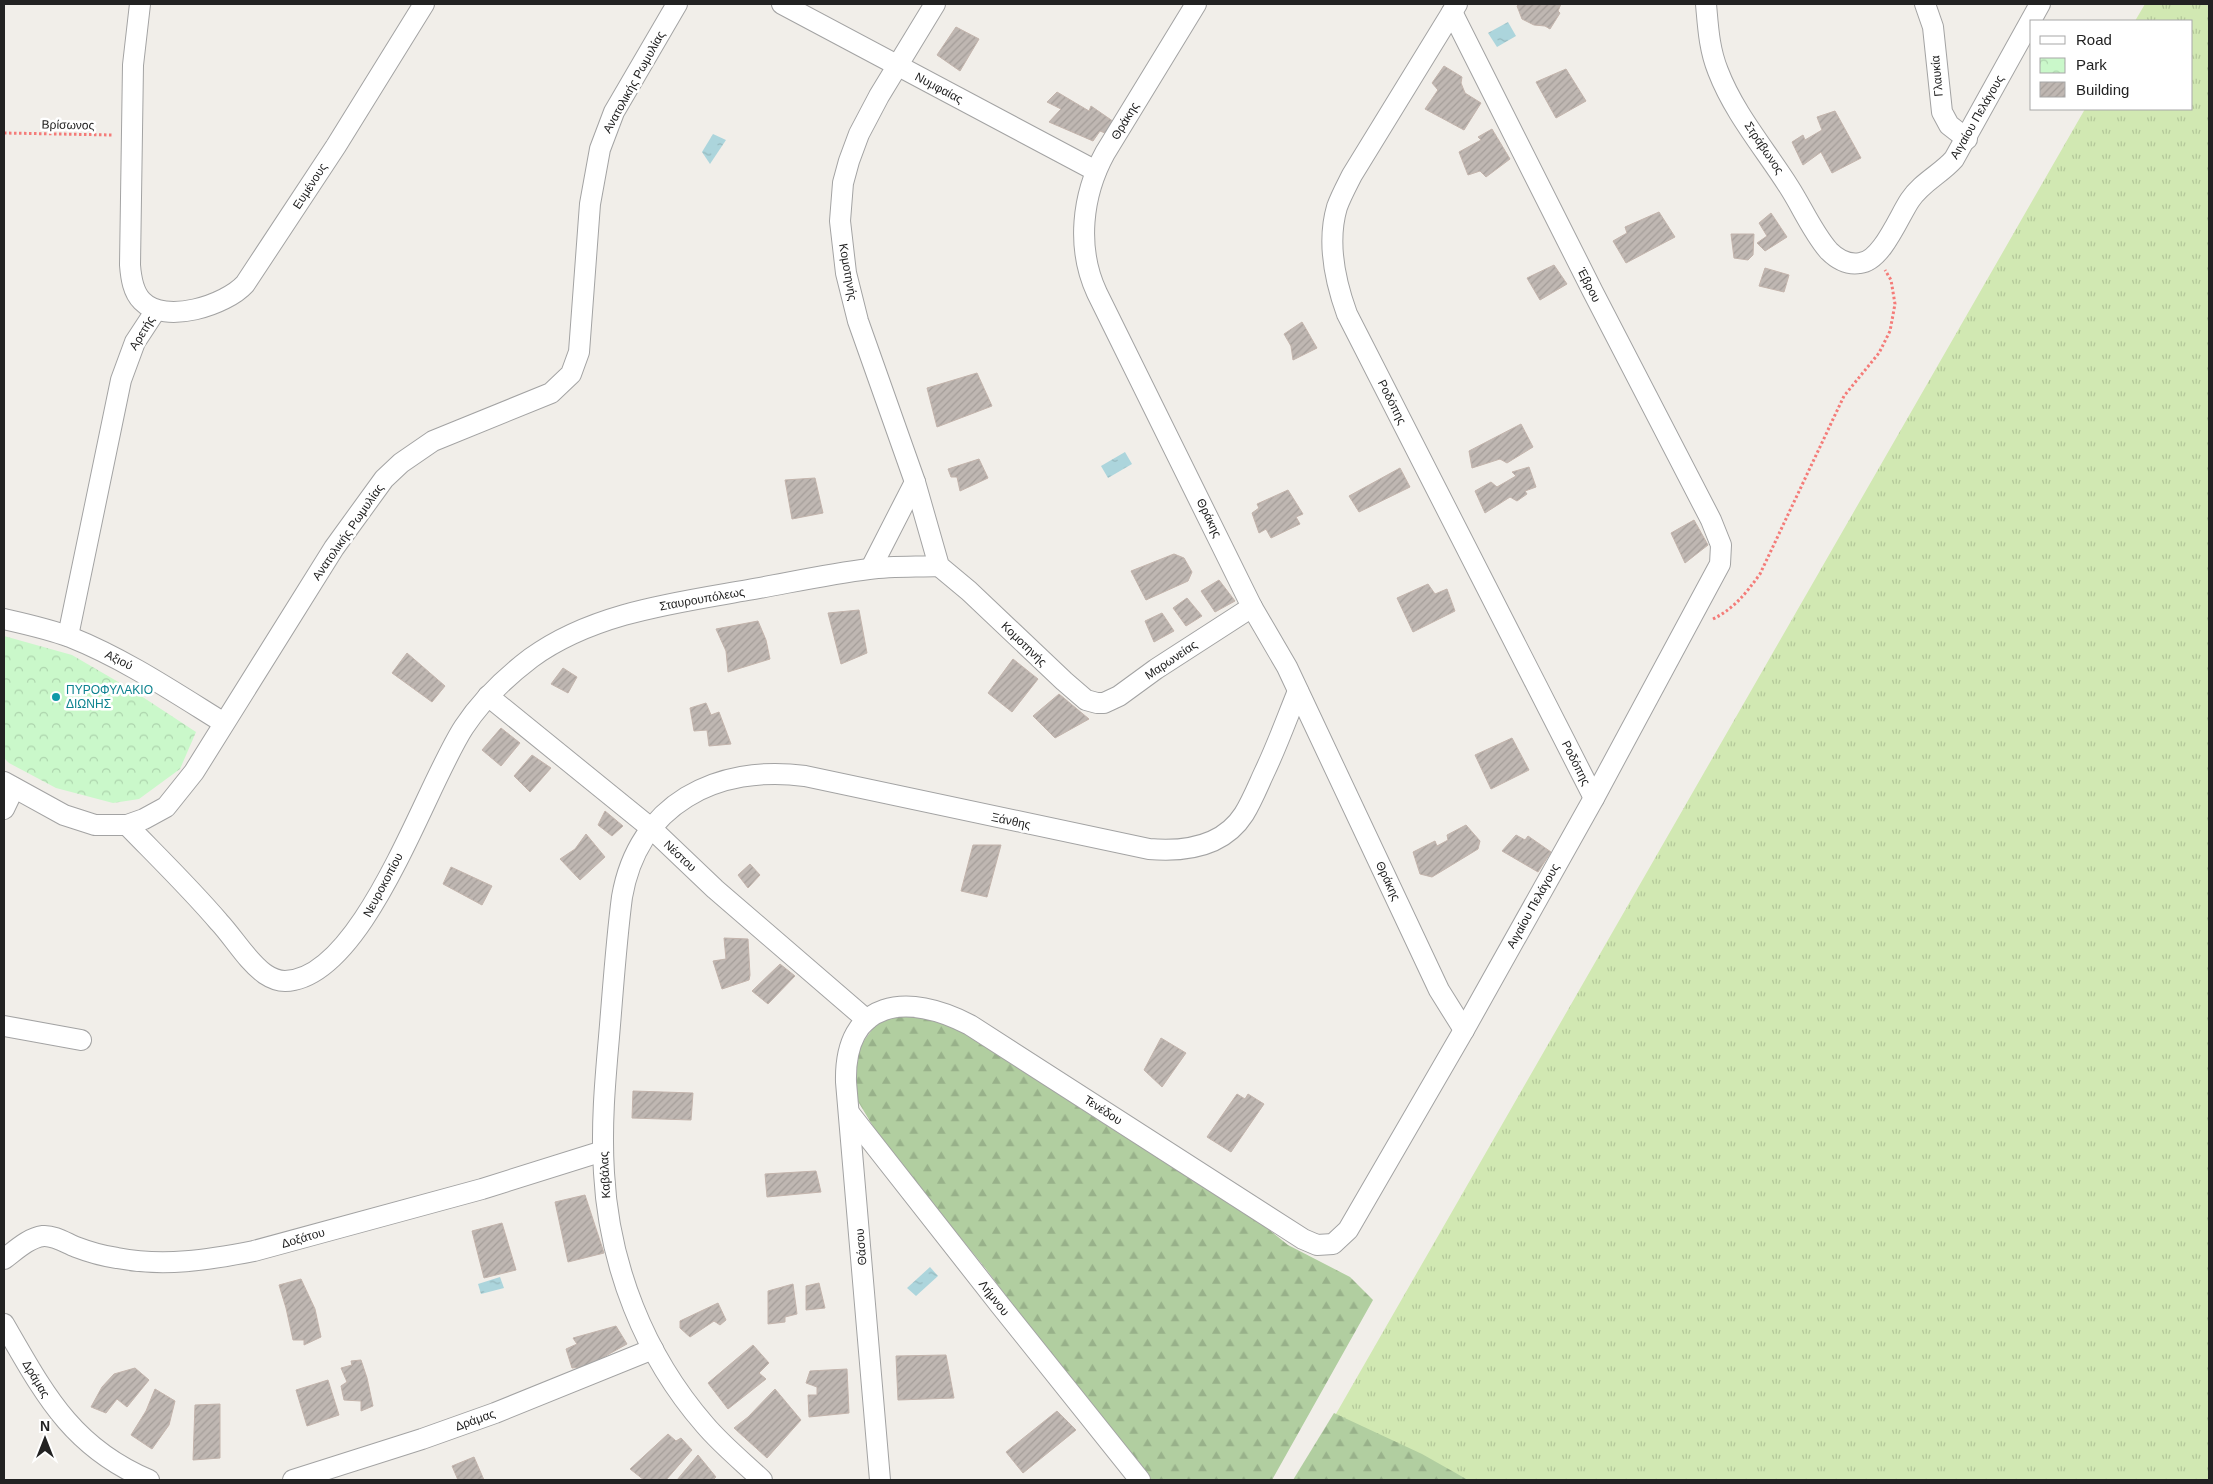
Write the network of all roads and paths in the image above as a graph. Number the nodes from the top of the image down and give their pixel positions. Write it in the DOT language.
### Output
graph roads {
  1 [pos="140,4"];
  2 [pos="424,4"];
  3 [pos="677,4"];
  4 [pos="782,4"];
  5 [pos="935,4"];
  6 [pos="1196,4"];
  7 [pos="1706,4"];
  8 [pos="1925,4"];
  9 [pos="2040,4"];
  10 [pos="1454,8"];
  11 [pos="2031,20"];
  12 [pos="2030,22"];
  13 [pos="898,66"];
  14 [pos="4,133"];
  15 [pos="132,136"];
  16 [pos="1967,139"];
  17 [pos="1096,172"];
  18 [pos="1869,259"];
  19 [pos="156,310"];
  20 [pos="915,482"];
  21 [pos="1721,559"];
  22 [pos="939,566"];
  23 [pos="871,568"];
  24 [pos="1252,607"];
  25 [pos="4,619"];
  26 [pos="1684,632"];
  27 [pos="68,636"];
  28 [pos="1298,691"];
  29 [pos="488,696"];
  30 [pos="1086,700"];
  31 [pos="224,723"];
  32 [pos="9,785"];
  33 [pos="1594,798"];
  34 [pos="4,809"];
  35 [pos="127,825"];
  36 [pos="652,829"];
  37 [pos="867,1020"];
  38 [pos="4,1026"];
  39 [pos="1464,1030"];
  40 [pos="81,1040"];
  41 [pos="850,1114"];
  42 [pos="604,1151"];
  43 [pos="1332,1245"];
  44 [pos="4,1259"];
  45 [pos="4,1324"];
  46 [pos="653,1349"];
  47 [pos="300,1479"];
  48 [pos="149,1480"];
  49 [pos="762,1480"];
  50 [pos="880,1480"];
  51 [pos="1140,1480"];
  1 -- 15 [label="street, Αρετής"];
  2 -- 19 [label="street, Ευμένους"];
  3 -- 31 [label="street, Ανατολικής Ρωμυλίας"];
  4 -- 13 [label="street, Νυμφαίας"];
  5 -- 13 [label="street, Κομοτηνής"];
  6 -- 17 [label="street, Θράκης"];
  7 -- 18 [label="street, Στράβωνος"];
  8 -- 16 [label="street, Γλαυκία"];
  9 -- 11 [label="street, Αιγαίου Πελάγους"];
  10 -- 21 [label="street, Έβρου"];
  10 -- 33 [label="street, Ροδόπης"];
  12 -- 16 [label="street, Αιγαίου Πελάγους"];
  13 -- 17 [label="street, Νυμφαίας"];
  13 -- 20 [label="street, Κομοτηνής"];
  14 -- 15 [label="path, Βρίσωνος"];
  15 -- 19 [label="street, Αρετής"];
  16 -- 18 [label="street, Αιγαίου Πελάγους"];
  17 -- 24 [label="street, Θράκης"];
  18 -- 26 [label="path"];
  19 -- 27 [label="street, Αρετής"];
  20 -- 22 [label="street, Κομοτηνής"];
  20 -- 23 [label="street"];
  21 -- 26 [label="street, Αιγαίου Πελάγους"];
  22 -- 23 [label="street, Σταυρουπόλεως"];
  22 -- 30 [label="street, Κομοτηνής"];
  23 -- 29 [label="street, Σταυρουπόλεως"];
  24 -- 28 [label="street, Θράκης"];
  24 -- 30 [label="street, Μαρωνείας"];
  25 -- 27 [label="street, Αξιού"];
  26 -- 33 [label="street, Αιγαίου Πελάγους"];
  27 -- 31 [label="street, Αξιού"];
  28 -- 36 [label="street, Ξάνθης"];
  28 -- 39 [label="street, Θράκης"];
  29 -- 35 [label="street, Νευροκοπίου"];
  29 -- 36 [label="street, Νέστου"];
  31 -- 35 [label="street, Ανατολικής Ρωμυλίας"];
  32 -- 34 [label="street"];
  32 -- 35 [label="street, Ανατολικής Ρωμυλίας"];
  33 -- 39 [label="street, Αιγαίου Πελάγους"];
  36 -- 37 [label="street, Νέστου"];
  36 -- 42 [label="street, Καβάλας"];
  37 -- 41 [label="street, Θάσου"];
  37 -- 43 [label="street, Τενέδου"];
  38 -- 40 [label="street"];
  39 -- 43 [label="street, Αιγαίου Πελάγους"];
  41 -- 50 [label="street, Θάσου"];
  41 -- 51 [label="street, Λήμνου"];
  42 -- 44 [label="street, Δοξάτου"];
  42 -- 46 [label="street, Καβάλας"];
  45 -- 48 [label="street, Δράμας"];
  46 -- 47 [label="street, Δράμας"];
  46 -- 49 [label="street, Καβάλας"];
}
